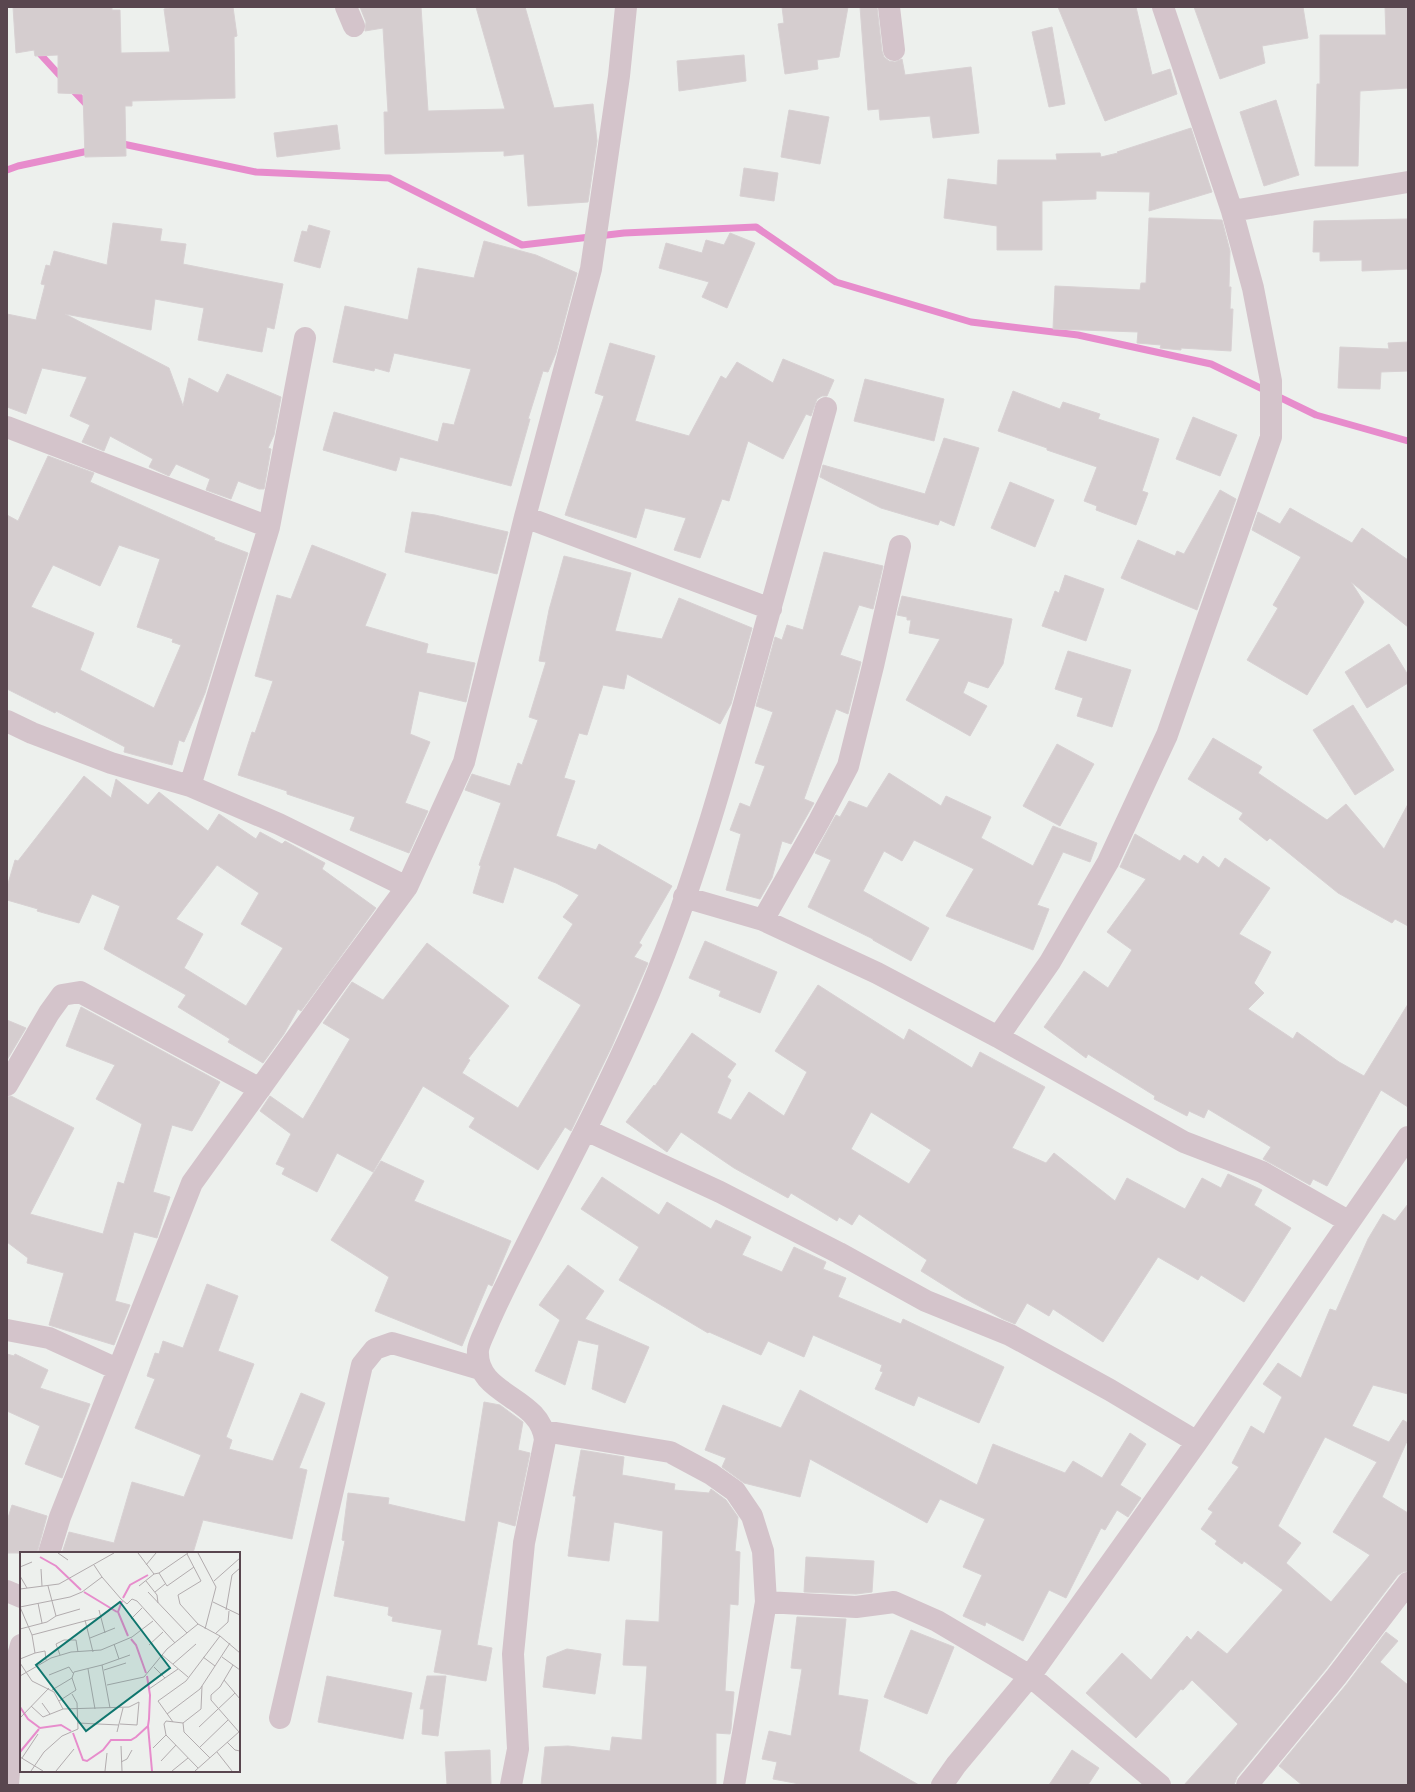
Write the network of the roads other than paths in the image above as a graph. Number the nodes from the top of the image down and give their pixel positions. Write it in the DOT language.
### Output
graph roads {
  1 [pos="626,7"];
  2 [pos="889,7"];
  3 [pos="1163,7"];
  4 [pos="894,50"];
  5 [pos="1408,182"];
  6 [pos="1232,211"];
  7 [pos="305,338"];
  8 [pos="826,408"];
  9 [pos="9,433"];
  10 [pos="524,516"];
  11 [pos="269,527"];
  12 [pos="900,546"];
  13 [pos="771,609"];
  14 [pos="7,722"];
  15 [pos="190,786"];
  16 [pos="407,888"];
  17 [pos="684,897"];
  18 [pos="763,920"];
  19 [pos="998,1037"];
  20 [pos="7,1085"];
  21 [pos="260,1089"];
  22 [pos="586,1130"];
  23 [pos="1408,1137"];
  24 [pos="1348,1221"];
  25 [pos="7,1330"];
  26 [pos="117,1369"];
  27 [pos="480,1369"];
  28 [pos="544,1431"];
  29 [pos="1197,1442"];
  30 [pos="49,1552"];
  31 [pos="1408,1583"];
  32 [pos="7,1591"];
  33 [pos="20,1596"];
  34 [pos="766,1602"];
  35 [pos="20,1649"];
  36 [pos="1030,1676"];
  37 [pos="280,1718"];
  38 [pos="8,1785"];
  39 [pos="511,1785"];
  40 [pos="734,1785"];
  41 [pos="942,1785"];
  42 [pos="1160,1785"];
  43 [pos="1247,1785"];
  1 -- 10 [label="street"];
  2 -- 4 [label="street"];
  3 -- 6 [label="street"];
  5 -- 6 [label="street"];
  6 -- 19 [label="street"];
  7 -- 11 [label="street"];
  8 -- 13 [label="street"];
  9 -- 11 [label="street"];
  10 -- 13 [label="street"];
  10 -- 16 [label="street"];
  11 -- 15 [label="street"];
  12 -- 18 [label="street"];
  13 -- 17 [label="street"];
  14 -- 15 [label="street"];
  15 -- 16 [label="street"];
  16 -- 21 [label="street"];
  17 -- 18 [label="street"];
  17 -- 22 [label="street"];
  18 -- 19 [label="street"];
  19 -- 24 [label="street"];
  20 -- 21 [label="street"];
  21 -- 26 [label="street"];
  22 -- 27 [label="street"];
  22 -- 29 [label="street"];
  23 -- 24 [label="street"];
  24 -- 29 [label="street"];
  25 -- 26 [label="street"];
  26 -- 30 [label="street"];
  27 -- 28 [label="street"];
  27 -- 37 [label="street"];
  28 -- 34 [label="street"];
  28 -- 39 [label="street"];
  29 -- 36 [label="street"];
  31 -- 43 [label="street"];
  32 -- 33 [label="street"];
  34 -- 36 [label="street"];
  34 -- 40 [label="street"];
  35 -- 38 [label="street"];
  36 -- 41 [label="street"];
  36 -- 42 [label="street"];
}
